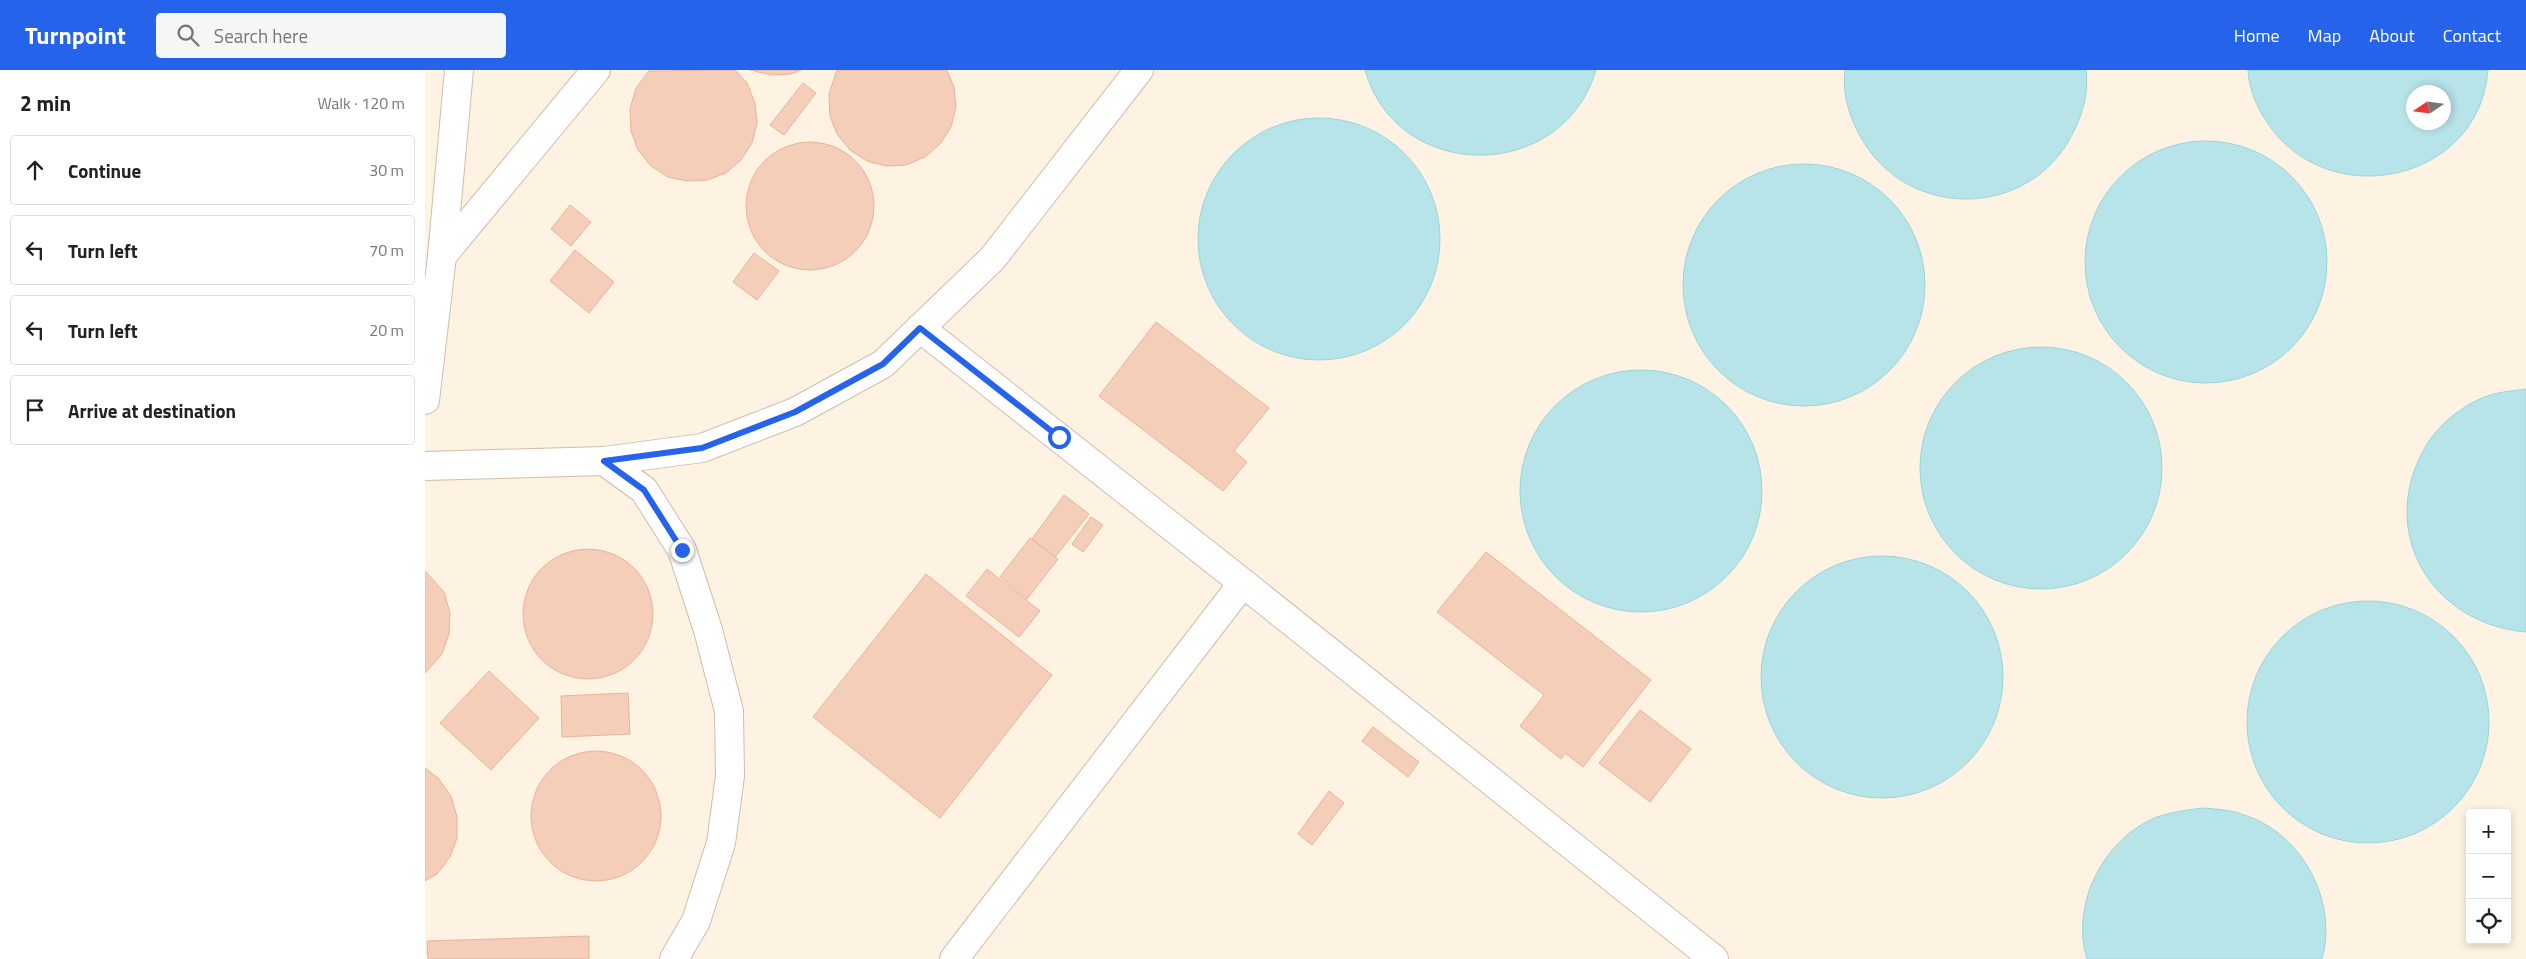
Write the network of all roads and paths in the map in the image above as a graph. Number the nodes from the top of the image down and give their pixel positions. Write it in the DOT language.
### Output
graph roads {
  1 [pos="459,70"];
  2 [pos="596,70"];
  3 [pos="1139,70"];
  4 [pos="442,256"];
  5 [pos="920,328"];
  6 [pos="425,400"];
  7 [pos="604,461"];
  8 [pos="425,466"];
  9 [pos="1243,583"];
  10 [pos="674,959"];
  11 [pos="954,959"];
  12 [pos="1714,959"];
  1 -- 4 [label="lane"];
  2 -- 4 [label="lane"];
  3 -- 5 [label="lane"];
  4 -- 6 [label="lane"];
  5 -- 7 [label="lane"];
  5 -- 9 [label="lane"];
  7 -- 8 [label="lane"];
  7 -- 10 [label="lane"];
  9 -- 11 [label="lane"];
  9 -- 12 [label="lane"];
}
